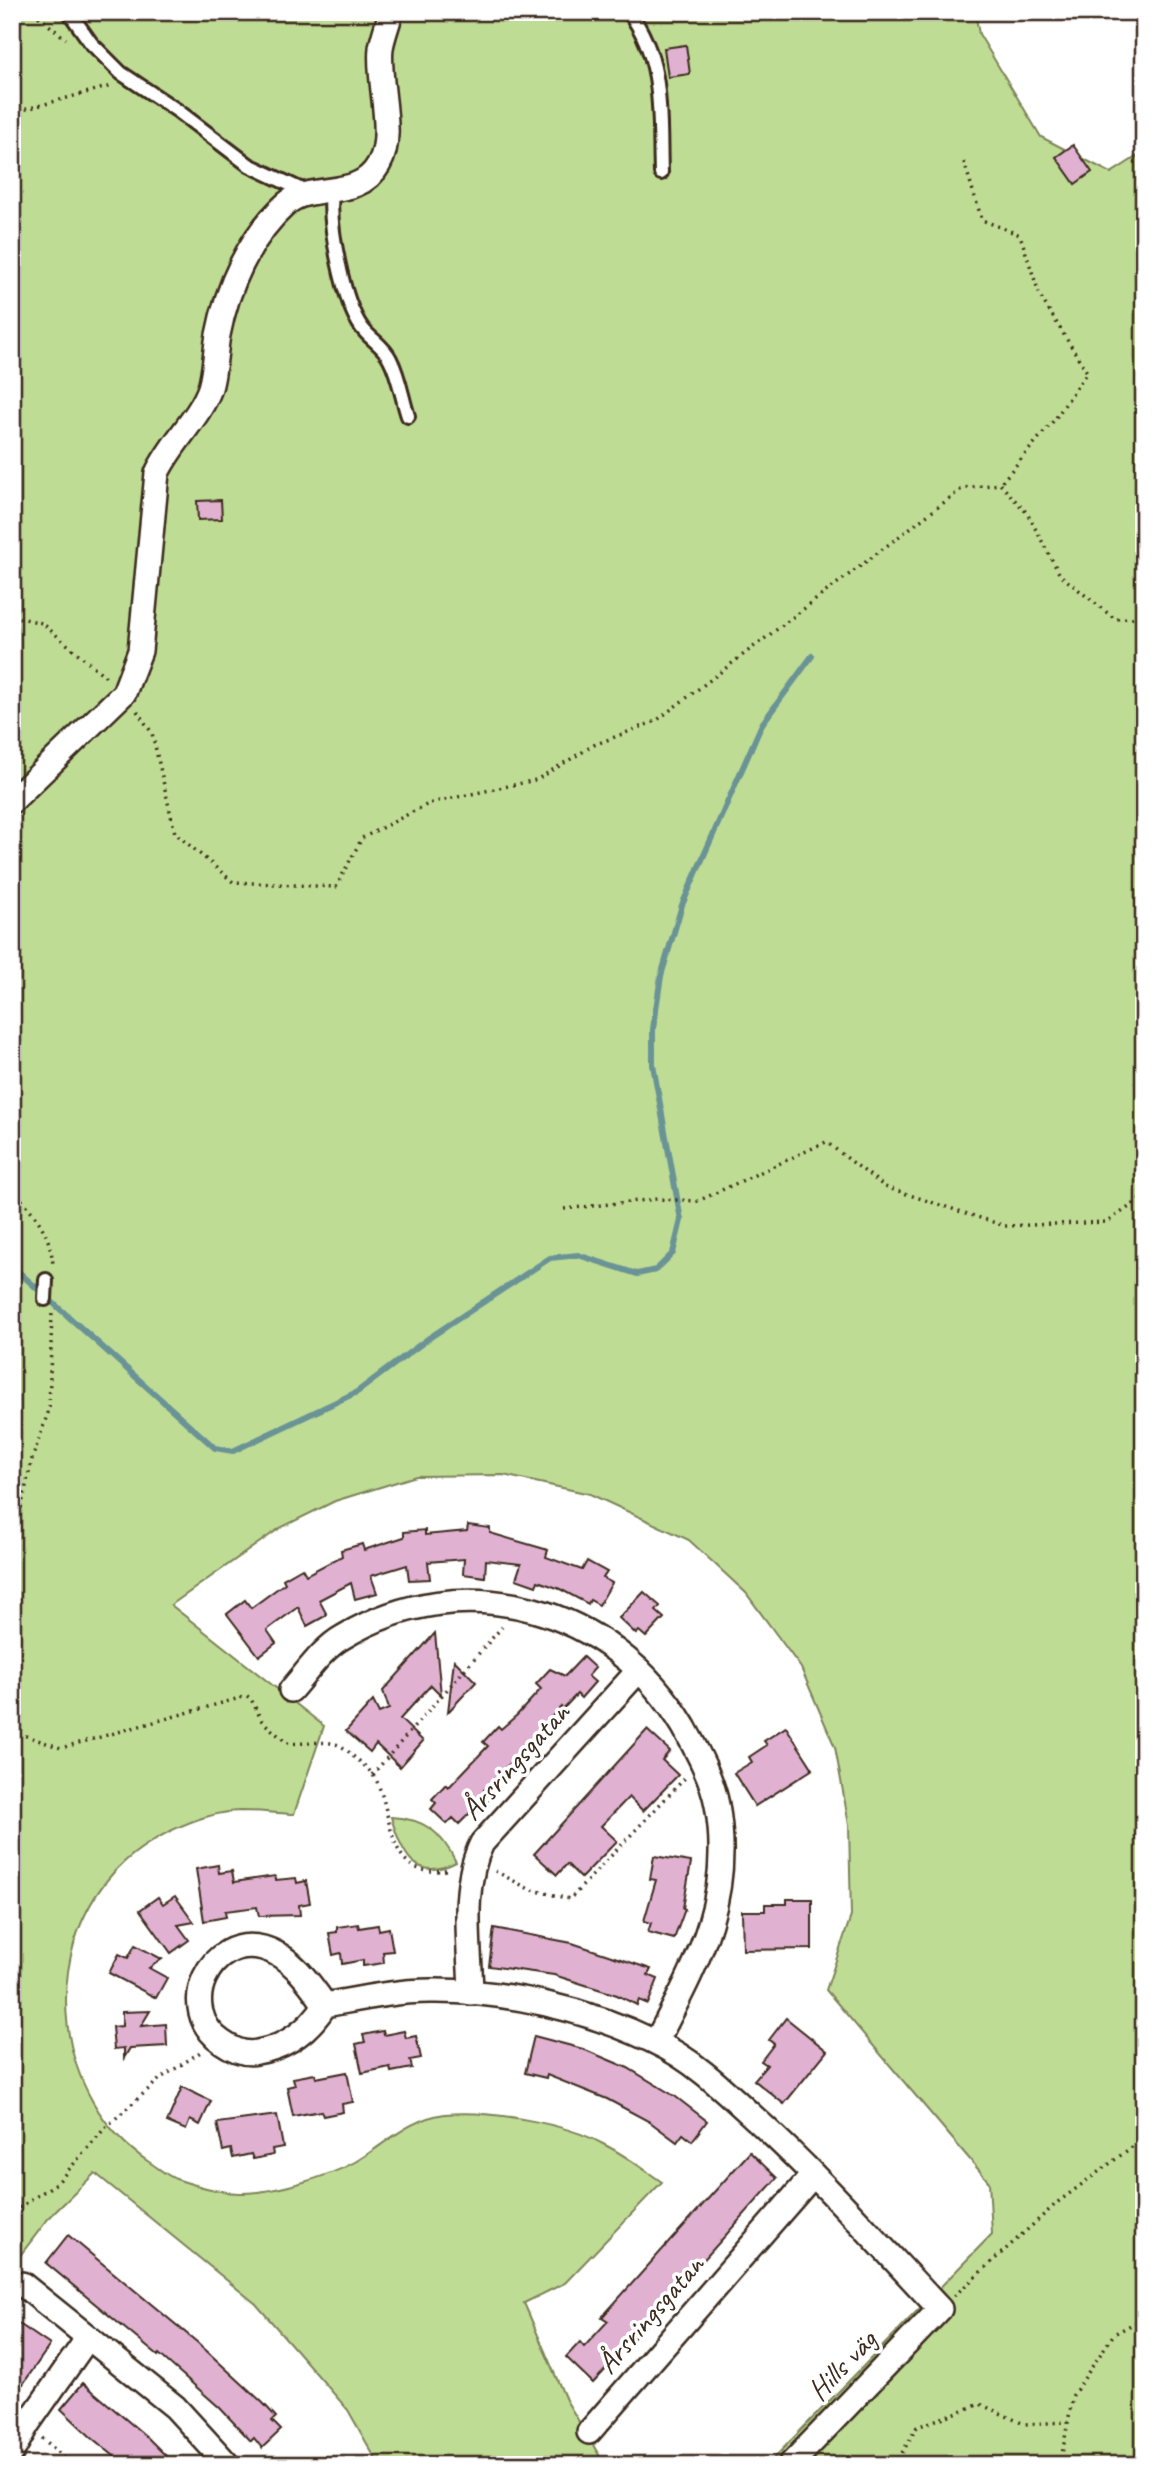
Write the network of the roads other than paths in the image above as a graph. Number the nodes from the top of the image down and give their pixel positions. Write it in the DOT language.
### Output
graph roads {
  1 [pos="69,12"];
  2 [pos="391,12"];
  3 [pos="629,12"];
  4 [pos="661,173"];
  5 [pos="306,192"];
  6 [pos="332,193"];
  7 [pos="408,416"];
  8 [pos="12,801"];
  9 [pos="50,1274"];
  10 [pos="49,1301"];
  11 [pos="639,1670"];
  12 [pos="291,1690"];
  13 [pos="471,1993"];
  14 [pos="325,2005"];
  15 [pos="656,2042"];
  16 [pos="813,2175"];
  17 [pos="22,2284"];
  18 [pos="88,2339"];
  19 [pos="589,2431"];
  20 [pos="12,2452"];
  21 [pos="228,2465"];
  22 [pos="790,2465"];
  1 -- 5 [label="lane"];
  2 -- 6 [label="street"];
  3 -- 4 [label="lane"];
  5 -- 6 [label="street"];
  5 -- 8 [label="street"];
  6 -- 7 [label="lane"];
  9 -- 10 [label="lane"];
  11 -- 12 [label="street"];
  11 -- 13 [label="street, Årsringsgatan"];
  11 -- 15 [label="street"];
  13 -- 14 [label="street"];
  13 -- 15 [label="street"];
  14 -- 14 [label="street"];
  15 -- 16 [label="street"];
  16 -- 19 [label="street, Årsringsgatan"];
  16 -- 22 [label="street, Hills väg"];
  17 -- 18 [label="street"];
  18 -- 20 [label="street"];
  18 -- 21 [label="street"];
}
